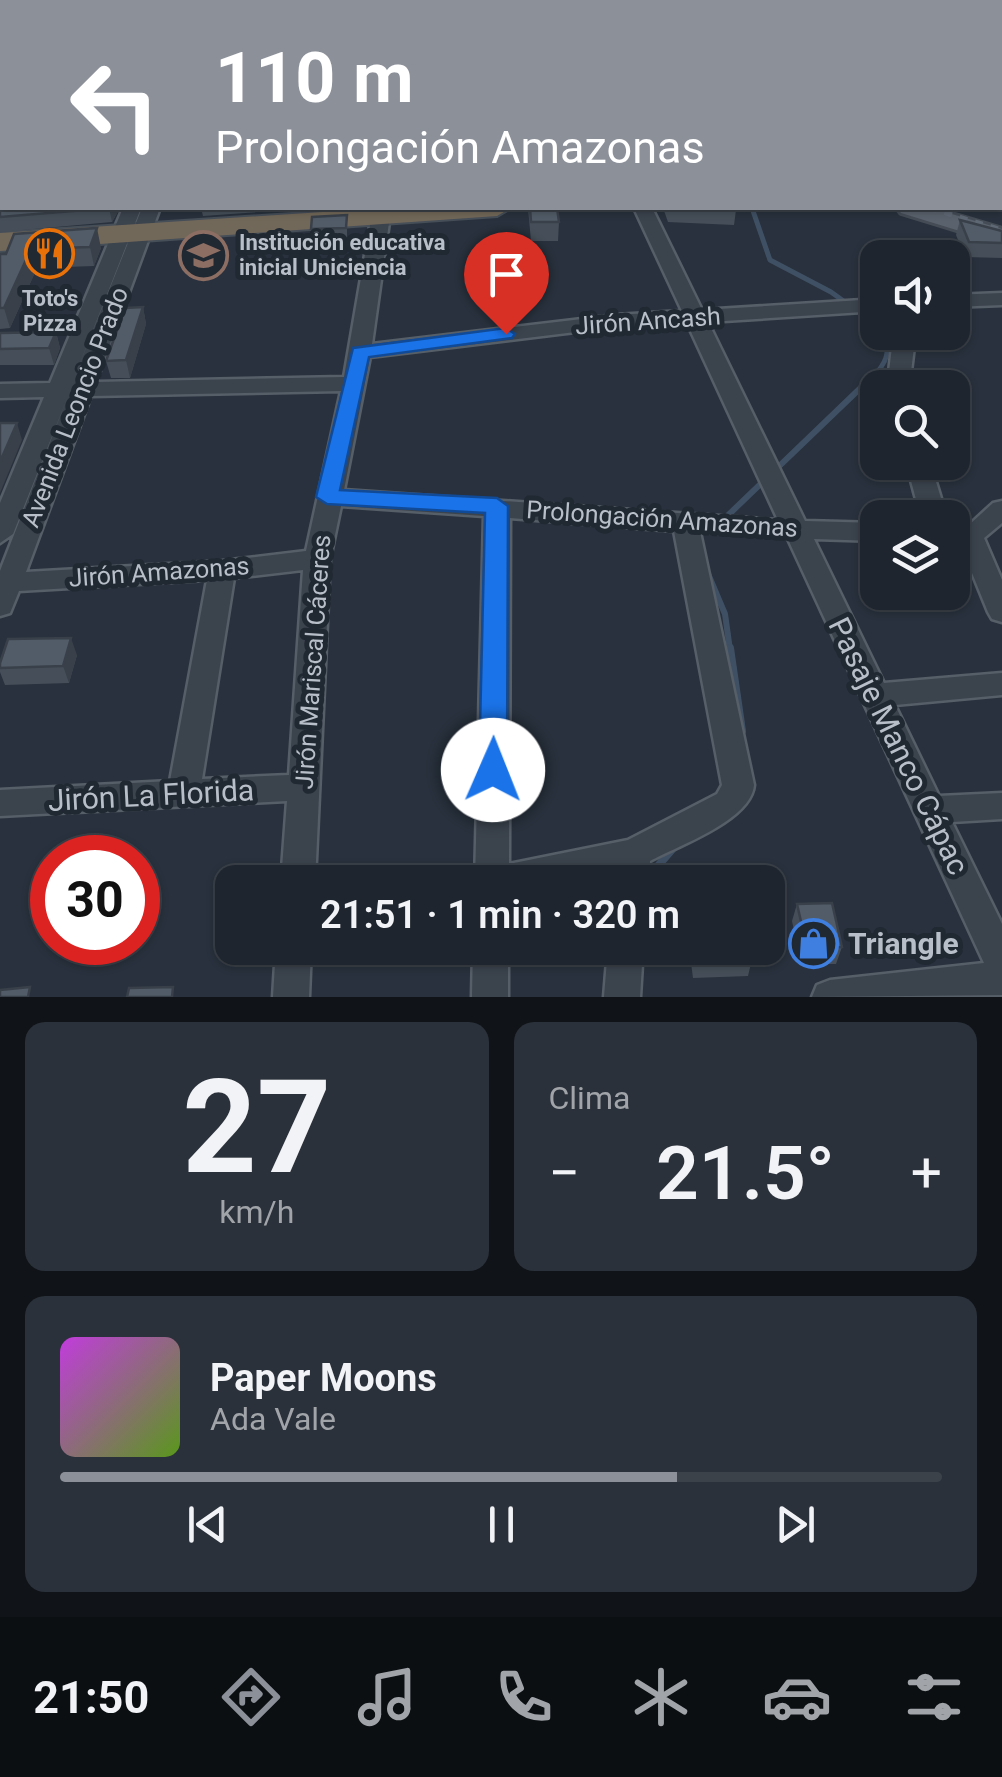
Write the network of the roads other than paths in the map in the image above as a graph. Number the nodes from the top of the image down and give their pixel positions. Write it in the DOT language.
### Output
graph roads {
  1 [pos="382,210"];
  2 [pos="645,210"];
  3 [pos="915,210"];
  4 [pos="959,210"];
  5 [pos="137,220"];
  6 [pos="1002,221"];
  7 [pos="1002,237"];
  8 [pos="0,242"];
  9 [pos="1002,299"];
  10 [pos="970,300"];
  11 [pos="860,306"];
  12 [pos="694,317"];
  13 [pos="360,352"];
  14 [pos="352,384"];
  15 [pos="70,389"];
  16 [pos="0,391"];
  17 [pos="327,497"];
  18 [pos="497,506"];
  19 [pos="1002,508"];
  20 [pos="688,522"];
  21 [pos="970,529"];
  22 [pos="795,530"];
  23 [pos="860,532"];
  24 [pos="0,534"];
  25 [pos="970,536"];
  26 [pos="1002,538"];
  27 [pos="970,552"];
  28 [pos="318,558"];
  29 [pos="222,570"];
  30 [pos="3,590"];
  31 [pos="1002,612"];
  32 [pos="1002,684"];
  33 [pos="875,696"];
  34 [pos="303,787"];
  35 [pos="184,793"];
  36 [pos="0,803"];
  37 [pos="1002,806"];
  38 [pos="931,810"];
  39 [pos="299,865"];
  40 [pos="494,865"];
  41 [pos="637,865"];
  42 [pos="1002,962"];
  43 [pos="293,965"];
  44 [pos="491,965"];
  45 [pos="625,965"];
  46 [pos="1002,978"];
  47 [pos="291,997"];
  48 [pos="490,997"];
  49 [pos="622,997"];
  50 [pos="830,997"];
  1 -- 5 [label="highway"];
  1 -- 13 [label="street, Jirón Mariscal Cáceres"];
  2 -- 12 [label="street, Pasaje Manco Cápac"];
  3 -- 7 [label="main road"];
  4 -- 6 [label="main road"];
  5 -- 8 [label="highway"];
  5 -- 15 [label="street, Avenida Leoncio Prado"];
  9 -- 10 [label="street"];
  11 -- 12 [label="street, Jirón Ancash"];
  12 -- 13 [label="street, Jirón Ancash"];
  12 -- 22 [label="street, Pasaje Manco Cápac"];
  13 -- 14 [label="street, Jirón Mariscal Cáceres"];
  14 -- 15 [label="street"];
  14 -- 17 [label="street, Jirón Mariscal Cáceres"];
  15 -- 16 [label="street"];
  15 -- 24 [label="street, Avenida Leoncio Prado"];
  15 -- 30 [label="street, Avenida Leoncio Prado"];
  17 -- 18 [label="street, Prolongación Amazonas"];
  17 -- 28 [label="street, Jirón Mariscal Cáceres"];
  18 -- 20 [label="street, Prolongación Amazonas"];
  18 -- 40 [label="street"];
  19 -- 21 [label="street"];
  20 -- 22 [label="street, Prolongación Amazonas"];
  20 -- 41 [label="street"];
  22 -- 23 [label="street, Prolongación Amazonas"];
  22 -- 33 [label="street, Pasaje Manco Cápac"];
  25 -- 26 [label="street"];
  27 -- 31 [label="street"];
  28 -- 29 [label="street, Jirón Amazonas"];
  28 -- 34 [label="street, Jirón Mariscal Cáceres"];
  29 -- 30 [label="street, Jirón Amazonas"];
  29 -- 35 [label="street"];
  32 -- 33 [label="street"];
  33 -- 38 [label="street, Pasaje Manco Cápac"];
  34 -- 35 [label="street, Jirón La Florida"];
  34 -- 39 [label="street, Jirón Mariscal Cáceres"];
  35 -- 36 [label="street, Jirón La Florida"];
  37 -- 38 [label="street"];
  38 -- 42 [label="street, Pasaje Manco Cápac"];
  43 -- 47 [label="street"];
  44 -- 48 [label="street"];
  45 -- 49 [label="street"];
  46 -- 50 [label="street"];
}
